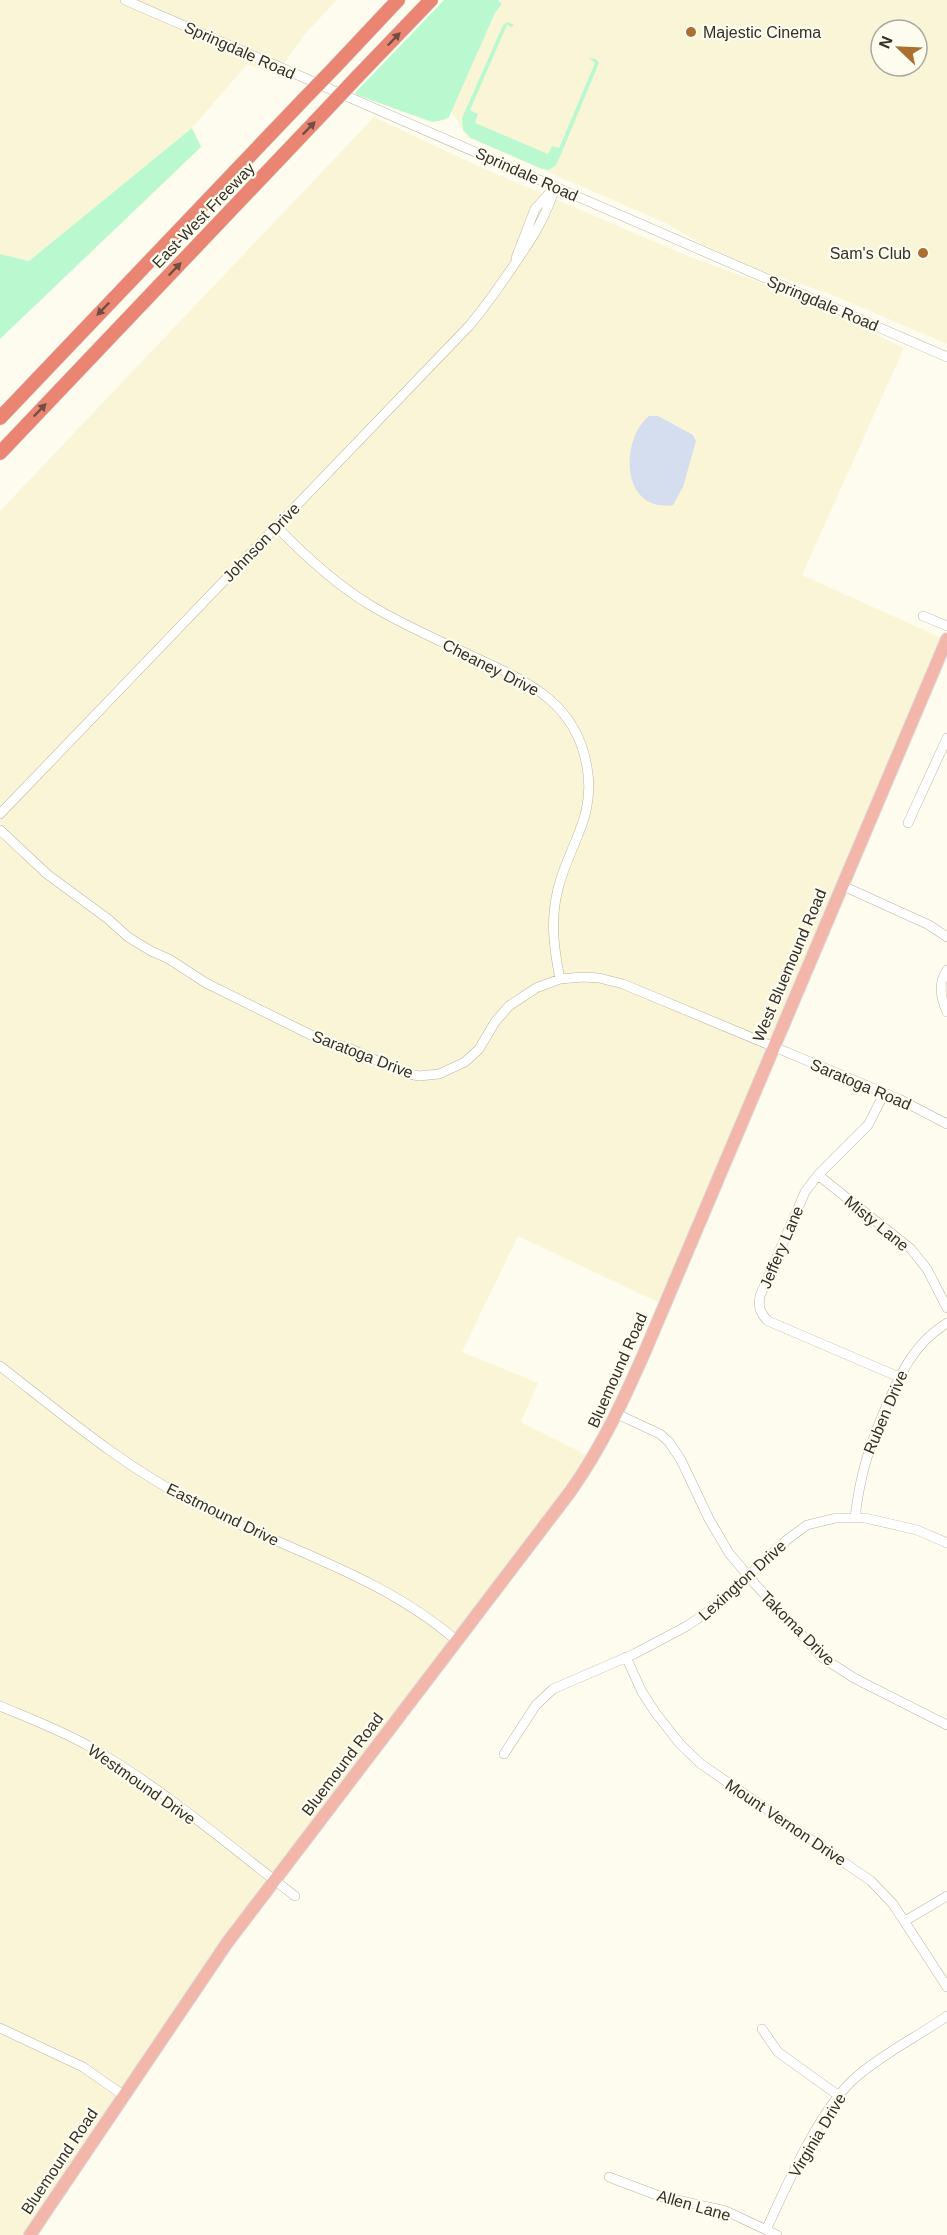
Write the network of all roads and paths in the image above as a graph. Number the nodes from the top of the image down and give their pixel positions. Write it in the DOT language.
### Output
graph roads {
  1 [pos="125,0"];
  2 [pos="153,0"];
  3 [pos="398,0"];
  4 [pos="431,0"];
  5 [pos="149,10"];
  6 [pos="355,101"];
  7 [pos="555,187"];
  8 [pos="698,249"];
  9 [pos="947,357"];
  10 [pos="0,418"];
  11 [pos="0,453"];
  12 [pos="276,526"];
  13 [pos="923,616"];
  14 [pos="947,626"];
  15 [pos="947,639"];
  16 [pos="947,738"];
  17 [pos="0,814"];
  18 [pos="908,823"];
  19 [pos="0,830"];
  20 [pos="841,885"];
  21 [pos="947,937"];
  22 [pos="947,970"];
  23 [pos="560,979"];
  24 [pos="947,1012"];
  25 [pos="773,1047"];
  26 [pos="884,1094"];
  27 [pos="947,1124"];
  28 [pos="818,1175"];
  29 [pos="664,1305"];
  30 [pos="947,1308"];
  31 [pos="947,1323"];
  32 [pos="0,1366"];
  33 [pos="899,1377"];
  34 [pos="617,1414"];
  35 [pos="855,1518"];
  36 [pos="947,1543"];
  37 [pos="748,1576"];
  38 [pos="457,1641"];
  39 [pos="626,1657"];
  40 [pos="0,1706"];
  41 [pos="947,1725"];
  42 [pos="504,1754"];
  43 [pos="274,1880"];
  44 [pos="296,1896"];
  45 [pos="947,1896"];
  46 [pos="905,1921"];
  47 [pos="947,1987"];
  48 [pos="947,2016"];
  49 [pos="0,2028"];
  50 [pos="762,2029"];
  51 [pos="123,2095"];
  52 [pos="839,2096"];
  53 [pos="609,2177"];
  54 [pos="766,2230"];
  55 [pos="30,2235"];
  56 [pos="777,2235"];
  1 -- 5 [label="street, Springdale Road"];
  2 -- 5 [label="street"];
  3 -- 10 [label="highway, East-West Freeway, one-way, bridge"];
  11 -- 4 [label="highway, East-West Freeway, one-way, bridge"];
  5 -- 6 [label="street, Springdale Road"];
  6 -- 7 [label="street, Sprindale Road"];
  7 -- 8 [label="street, Sprindale Road"];
  7 -- 12 [label="street, Johnson Drive"];
  8 -- 9 [label="street, Springdale Road"];
  12 -- 17 [label="street, Johnson Drive"];
  12 -- 23 [label="street, Cheaney Drive"];
  13 -- 14 [label="street"];
  15 -- 20 [label="main road, West Bluemound Road"];
  16 -- 18 [label="street"];
  19 -- 23 [label="street, Saratoga Drive"];
  20 -- 21 [label="street"];
  20 -- 25 [label="main road, West Bluemound Road"];
  22 -- 24 [label="street"];
  23 -- 25 [label="street, Saratoga Drive"];
  25 -- 26 [label="street, Saratoga Road"];
  25 -- 29 [label="main road, West Bluemound Road"];
  26 -- 27 [label="street, Saratoga Road"];
  26 -- 28 [label="street, Jeffery Lane"];
  28 -- 30 [label="street, Misty Lane"];
  28 -- 33 [label="street, Jeffery Lane"];
  29 -- 34 [label="main road, Bluemound Road"];
  31 -- 33 [label="street, Ruben Drive"];
  32 -- 38 [label="street, Eastmound Drive"];
  33 -- 35 [label="street, Ruben Drive"];
  34 -- 37 [label="street, Takoma Drive"];
  34 -- 38 [label="main road, Bluemound Road"];
  35 -- 36 [label="street, Lexington Drive"];
  35 -- 37 [label="street, Lexington Drive"];
  37 -- 39 [label="street, Lexington Drive"];
  37 -- 41 [label="street, Takoma Drive"];
  38 -- 43 [label="main road, Bluemound Road"];
  39 -- 42 [label="street, Lexington Drive"];
  39 -- 46 [label="street, Mount Vernon Drive"];
  40 -- 43 [label="street, Westmound Drive"];
  43 -- 44 [label="street, Westmound Drive"];
  43 -- 51 [label="main road, Bluemound Road"];
  45 -- 46 [label="street"];
  46 -- 47 [label="street, Mount Vernon Drive"];
  48 -- 52 [label="street, Virginia Drive"];
  49 -- 51 [label="street"];
  50 -- 52 [label="street"];
  51 -- 55 [label="main road, Bluemound Road"];
  52 -- 54 [label="street, Virginia Drive"];
  53 -- 54 [label="street, Allen Lane"];
  54 -- 56 [label="street, Allen Lane"];
}
